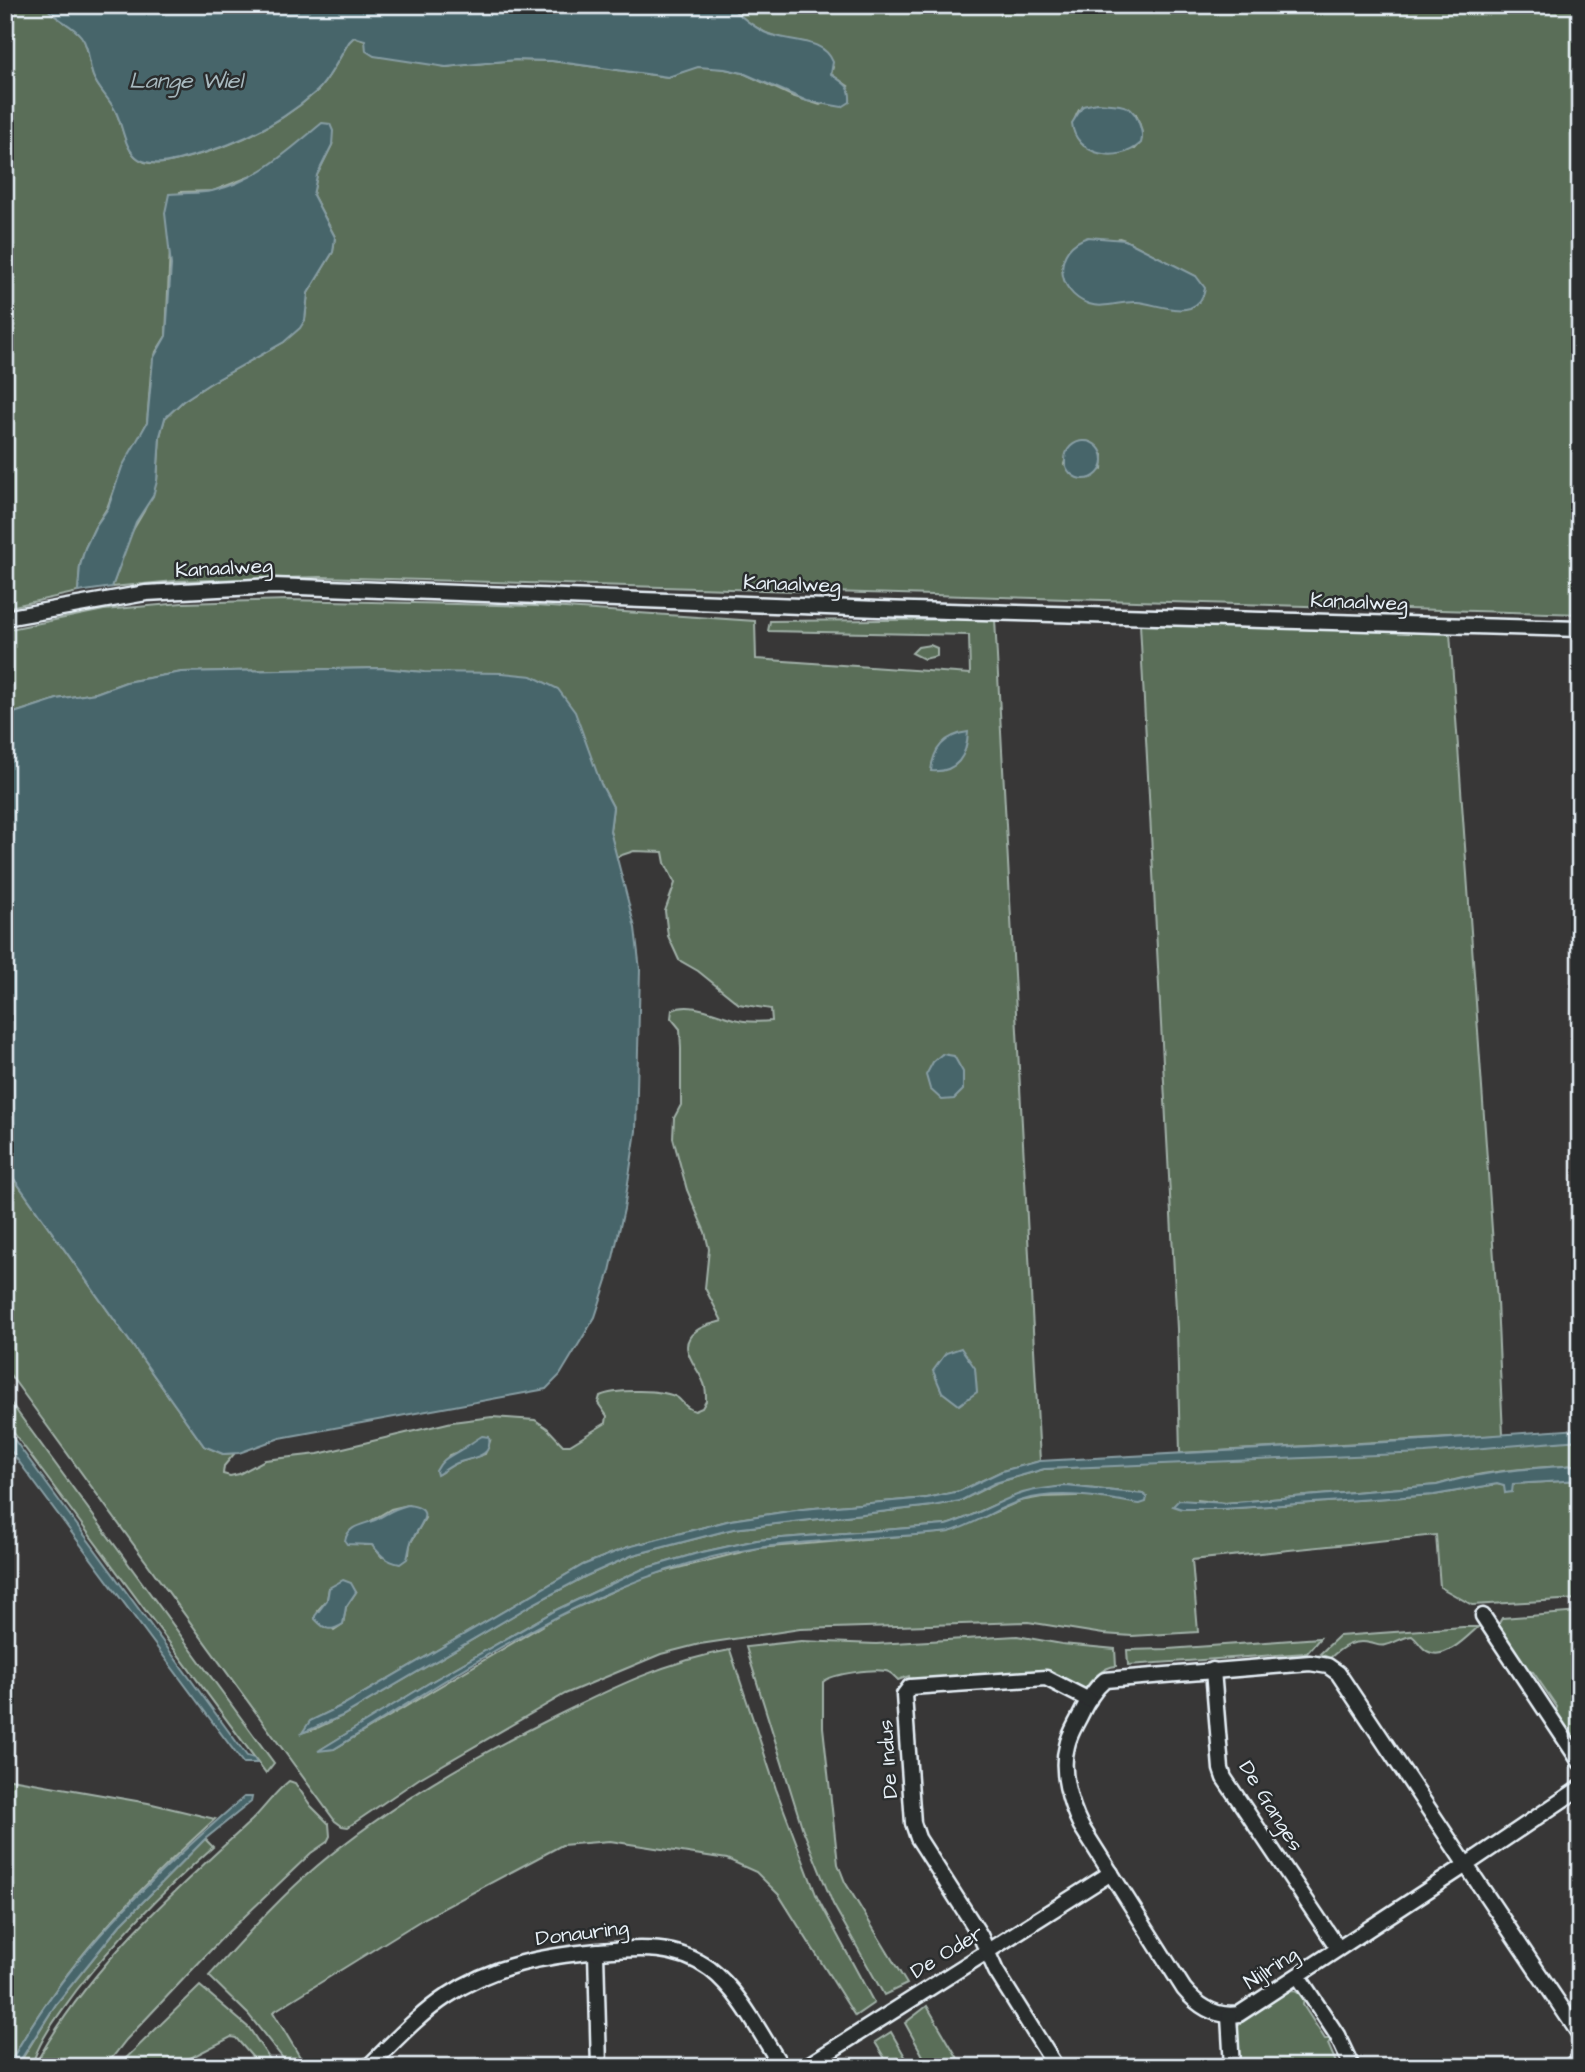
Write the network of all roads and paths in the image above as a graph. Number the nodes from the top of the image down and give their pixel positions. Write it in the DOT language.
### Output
graph roads {
  1 [pos="5,618"];
  2 [pos="1580,629"];
  3 [pos="1483,1616"];
  4 [pos="1213,1670"];
  5 [pos="1089,1700"];
  6 [pos="1580,1762"];
  7 [pos="1580,1788"];
  8 [pos="1465,1865"];
  9 [pos="1111,1874"];
  10 [pos="1338,1948"];
  11 [pos="596,1952"];
  12 [pos="988,1952"];
  13 [pos="1298,1976"];
  14 [pos="1229,2016"];
  15 [pos="1580,2035"];
  16 [pos="1580,2058"];
  17 [pos="368,2067"];
  18 [pos="599,2067"];
  19 [pos="782,2067"];
  20 [pos="805,2067"];
  21 [pos="1056,2067"];
  22 [pos="1232,2067"];
  23 [pos="1352,2067"];
  24 [pos="1570,2067"];
  1 -- 2 [label="street, Kanaalweg"];
  3 -- 6 [label="street"];
  4 -- 5 [label="street"];
  4 -- 8 [label="street"];
  4 -- 10 [label="street, De Ganges"];
  5 -- 9 [label="street"];
  5 -- 12 [label="street, De Indus"];
  7 -- 8 [label="street, Nijlring"];
  8 -- 10 [label="street, Nijlring"];
  8 -- 15 [label="street"];
  9 -- 12 [label="street, De Oder"];
  9 -- 14 [label="street"];
  10 -- 13 [label="street, Nijlring"];
  11 -- 17 [label="street, Donauring"];
  11 -- 18 [label="street"];
  11 -- 19 [label="street, Donauring"];
  12 -- 20 [label="street, De Oder"];
  12 -- 21 [label="street, De Indus"];
  13 -- 14 [label="street, Nijlring"];
  13 -- 23 [label="street"];
  14 -- 22 [label="street"];
  16 -- 24 [label="street"];
}
